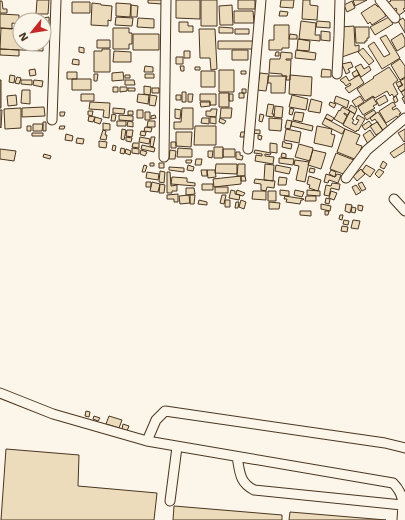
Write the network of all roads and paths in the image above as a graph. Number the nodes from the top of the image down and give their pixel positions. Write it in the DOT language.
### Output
graph roads {
  1 [pos="56,0"];
  2 [pos="166,0"];
  3 [pos="261,0"];
  4 [pos="340,0"];
  5 [pos="380,0"];
  6 [pos="394,18"];
  7 [pos="337,74"];
  8 [pos="405,118"];
  9 [pos="52,120"];
  10 [pos="248,149"];
  11 [pos="164,157"];
  12 [pos="346,178"];
  13 [pos="394,199"];
  14 [pos="405,211"];
  15 [pos="0,392"];
  16 [pos="147,441"];
  17 [pos="177,447"];
  18 [pos="405,448"];
  19 [pos="237,457"];
  20 [pos="170,501"];
  21 [pos="402,505"];
  22 [pos="402,520"];
  1 -- 9 [label="street"];
  2 -- 11 [label="street"];
  3 -- 10 [label="street"];
  4 -- 7 [label="street"];
  5 -- 6 [label="street"];
  8 -- 12 [label="street"];
  13 -- 14 [label="street"];
  15 -- 16 [label="street"];
  16 -- 17 [label="street"];
  16 -- 18 [label="street"];
  17 -- 19 [label="street"];
  17 -- 20 [label="street"];
  19 -- 21 [label="street"];
  19 -- 21 [label="street"];
  21 -- 22 [label="street"];
}
